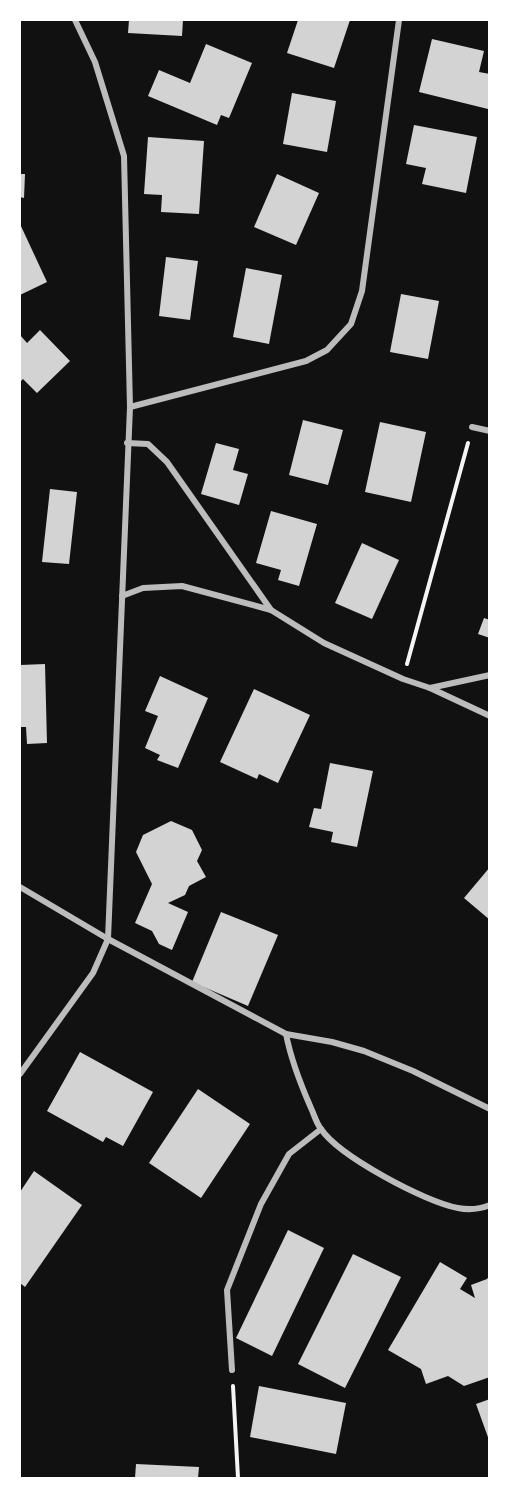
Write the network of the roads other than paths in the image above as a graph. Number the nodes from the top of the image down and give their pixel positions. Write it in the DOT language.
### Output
graph roads {
  1 [pos="75,20"];
  2 [pos="399,20"];
  3 [pos="130,407"];
  4 [pos="472,427"];
  5 [pos="489,431"];
  6 [pos="127,443"];
  7 [pos="123,596"];
  8 [pos="271,610"];
  9 [pos="489,675"];
  10 [pos="430,688"];
  11 [pos="489,716"];
  12 [pos="20,887"];
  13 [pos="108,939"];
  14 [pos="286,1034"];
  15 [pos="20,1074"];
  16 [pos="489,1109"];
  17 [pos="321,1129"];
  18 [pos="489,1206"];
  19 [pos="232,1370"];
  1 -- 3 [label="street"];
  2 -- 3 [label="street"];
  3 -- 6 [label="street"];
  4 -- 5 [label="street"];
  6 -- 7 [label="street"];
  6 -- 8 [label="street"];
  7 -- 8 [label="street"];
  7 -- 13 [label="street"];
  8 -- 10 [label="street"];
  9 -- 10 [label="street"];
  10 -- 11 [label="street"];
  12 -- 13 [label="street"];
  13 -- 14 [label="street"];
  13 -- 15 [label="street"];
  14 -- 16 [label="street"];
  14 -- 17 [label="street"];
  17 -- 18 [label="street"];
  17 -- 19 [label="street"];
}
